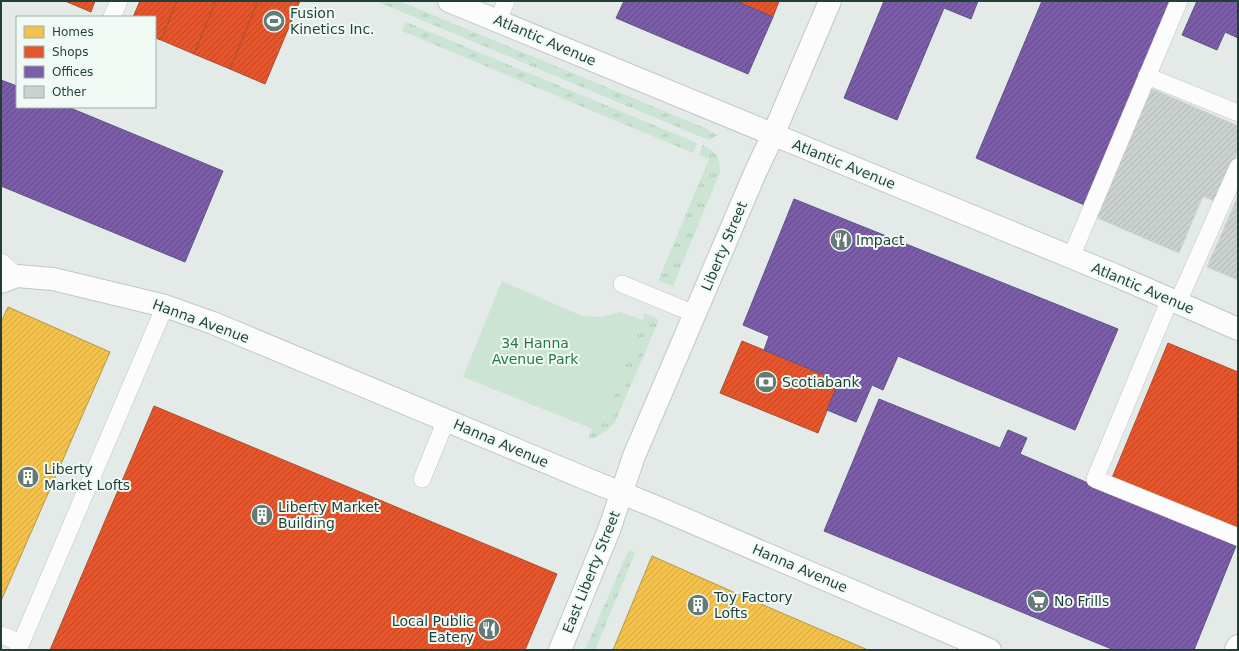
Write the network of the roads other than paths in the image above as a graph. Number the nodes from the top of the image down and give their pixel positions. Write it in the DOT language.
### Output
graph roads {
  1 [pos="118,1"];
  2 [pos="449,1"];
  3 [pos="506,1"];
  4 [pos="830,1"];
  5 [pos="1179,1"];
  6 [pos="112,16"];
  7 [pos="498,21"];
  8 [pos="1147,76"];
  9 [pos="1238,113"];
  10 [pos="773,135"];
  11 [pos="1238,167"];
  12 [pos="1071,257"];
  13 [pos="5,274"];
  14 [pos="622,284"];
  15 [pos="1174,300"];
  16 [pos="165,306"];
  17 [pos="695,314"];
  18 [pos="1238,329"];
  19 [pos="446,420"];
  20 [pos="422,478"];
  21 [pos="622,494"];
  22 [pos="1238,537"];
  23 [pos="1,635"];
  24 [pos="1238,646"];
  25 [pos="19,647"];
  26 [pos="560,650"];
  27 [pos="990,650"];
  28 [pos="1236,650"];
  1 -- 6 [label="lane"];
  2 -- 7 [label="street, Atlantic Avenue"];
  3 -- 7 [label="lane"];
  4 -- 10 [label="street, Liberty Street"];
  5 -- 8 [label="lane"];
  7 -- 10 [label="street, Atlantic Avenue"];
  8 -- 9 [label="lane"];
  8 -- 12 [label="lane"];
  10 -- 12 [label="street, Atlantic Avenue"];
  10 -- 17 [label="street, Liberty Street"];
  11 -- 15 [label="lane"];
  12 -- 15 [label="street, Atlantic Avenue"];
  13 -- 16 [label="street, Hanna Avenue"];
  14 -- 17 [label="lane"];
  15 -- 18 [label="street, Atlantic Avenue"];
  15 -- 22 [label="lane"];
  16 -- 19 [label="street, Hanna Avenue"];
  16 -- 25 [label="lane"];
  17 -- 21 [label="street, Liberty Street"];
  19 -- 20 [label="lane"];
  19 -- 21 [label="street, Hanna Avenue"];
  21 -- 26 [label="street, East Liberty Street"];
  21 -- 27 [label="street, Hanna Avenue"];
  23 -- 25 [label="lane"];
  24 -- 28 [label="street"];
}
